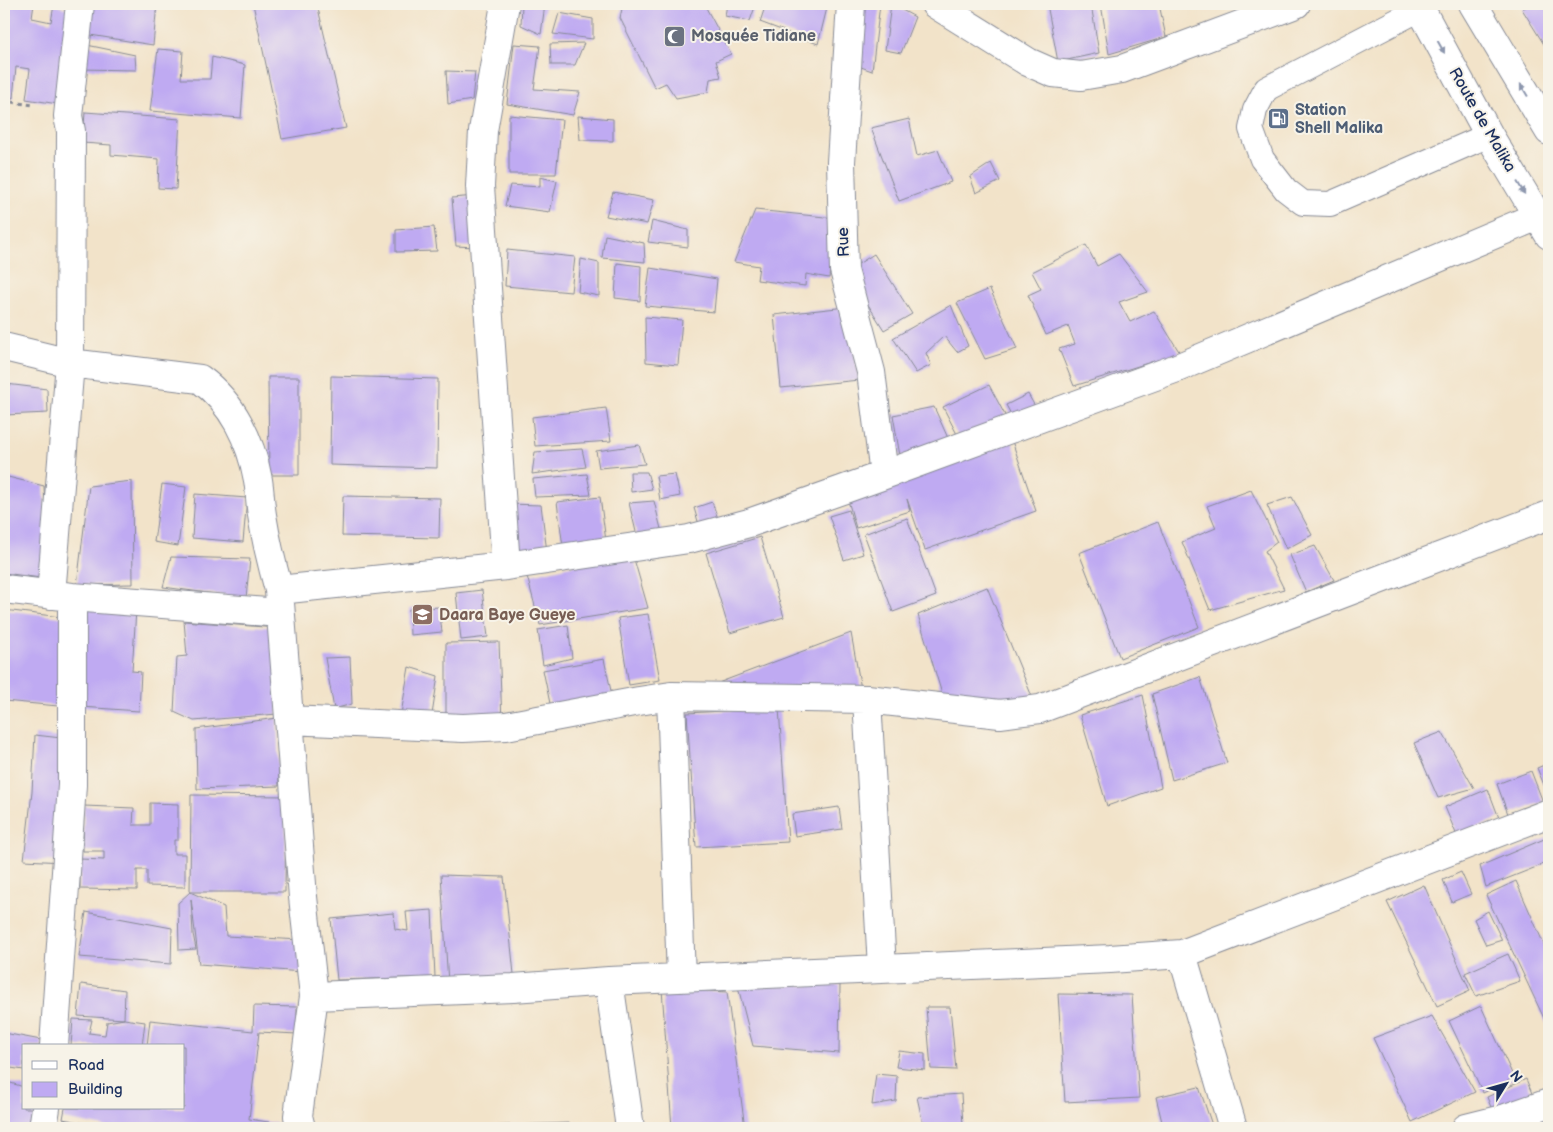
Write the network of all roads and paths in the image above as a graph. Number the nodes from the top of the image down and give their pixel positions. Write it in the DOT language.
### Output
graph roads {
  1 [pos="80,4"];
  2 [pos="505,4"];
  3 [pos="851,4"];
  4 [pos="935,4"];
  5 [pos="1296,4"];
  6 [pos="1472,4"];
  7 [pos="1419,6"];
  8 [pos="1549,132"];
  9 [pos="1489,135"];
  10 [pos="1544,225"];
  11 [pos="4,347"];
  12 [pos="70,363"];
  13 [pos="884,475"];
  14 [pos="1549,515"];
  15 [pos="506,566"];
  16 [pos="4,589"];
  17 [pos="61,596"];
  18 [pos="280,601"];
  19 [pos="671,696"];
  20 [pos="867,699"];
  21 [pos="289,720"];
  22 [pos="1549,813"];
  23 [pos="1182,954"];
  24 [pos="882,968"];
  25 [pos="681,978"];
  26 [pos="609,981"];
  27 [pos="314,996"];
  28 [pos="54,1044"];
  29 [pos="1549,1103"];
  30 [pos="46,1110"];
  31 [pos="1506,1123"];
  32 [pos="43,1128"];
  33 [pos="301,1128"];
  34 [pos="630,1128"];
  35 [pos="1233,1128"];
  36 [pos="1466,1128"];
  1 -- 12 [label="street"];
  2 -- 15 [label="street"];
  3 -- 13 [label="street, Rue"];
  4 -- 5 [label="street"];
  8 -- 6 [label="street, one-way"];
  7 -- 9 [label="street, Route de Malika, one-way"];
  7 -- 9 [label="lane"];
  9 -- 10 [label="street, Route de Malika, one-way"];
  10 -- 13 [label="street"];
  11 -- 12 [label="street"];
  12 -- 17 [label="street"];
  12 -- 18 [label="street"];
  13 -- 15 [label="street"];
  14 -- 20 [label="street"];
  15 -- 18 [label="street"];
  16 -- 17 [label="street"];
  17 -- 18 [label="street"];
  17 -- 28 [label="street"];
  18 -- 21 [label="street"];
  19 -- 20 [label="street"];
  19 -- 21 [label="street"];
  19 -- 25 [label="street"];
  20 -- 24 [label="street"];
  21 -- 27 [label="street"];
  22 -- 23 [label="street"];
  23 -- 24 [label="street"];
  23 -- 35 [label="street"];
  24 -- 25 [label="street"];
  25 -- 26 [label="street"];
  26 -- 27 [label="street"];
  26 -- 34 [label="street"];
  27 -- 33 [label="street"];
  29 -- 31 [label="street"];
  30 -- 32 [label="street"];
  31 -- 36 [label="street"];
}
